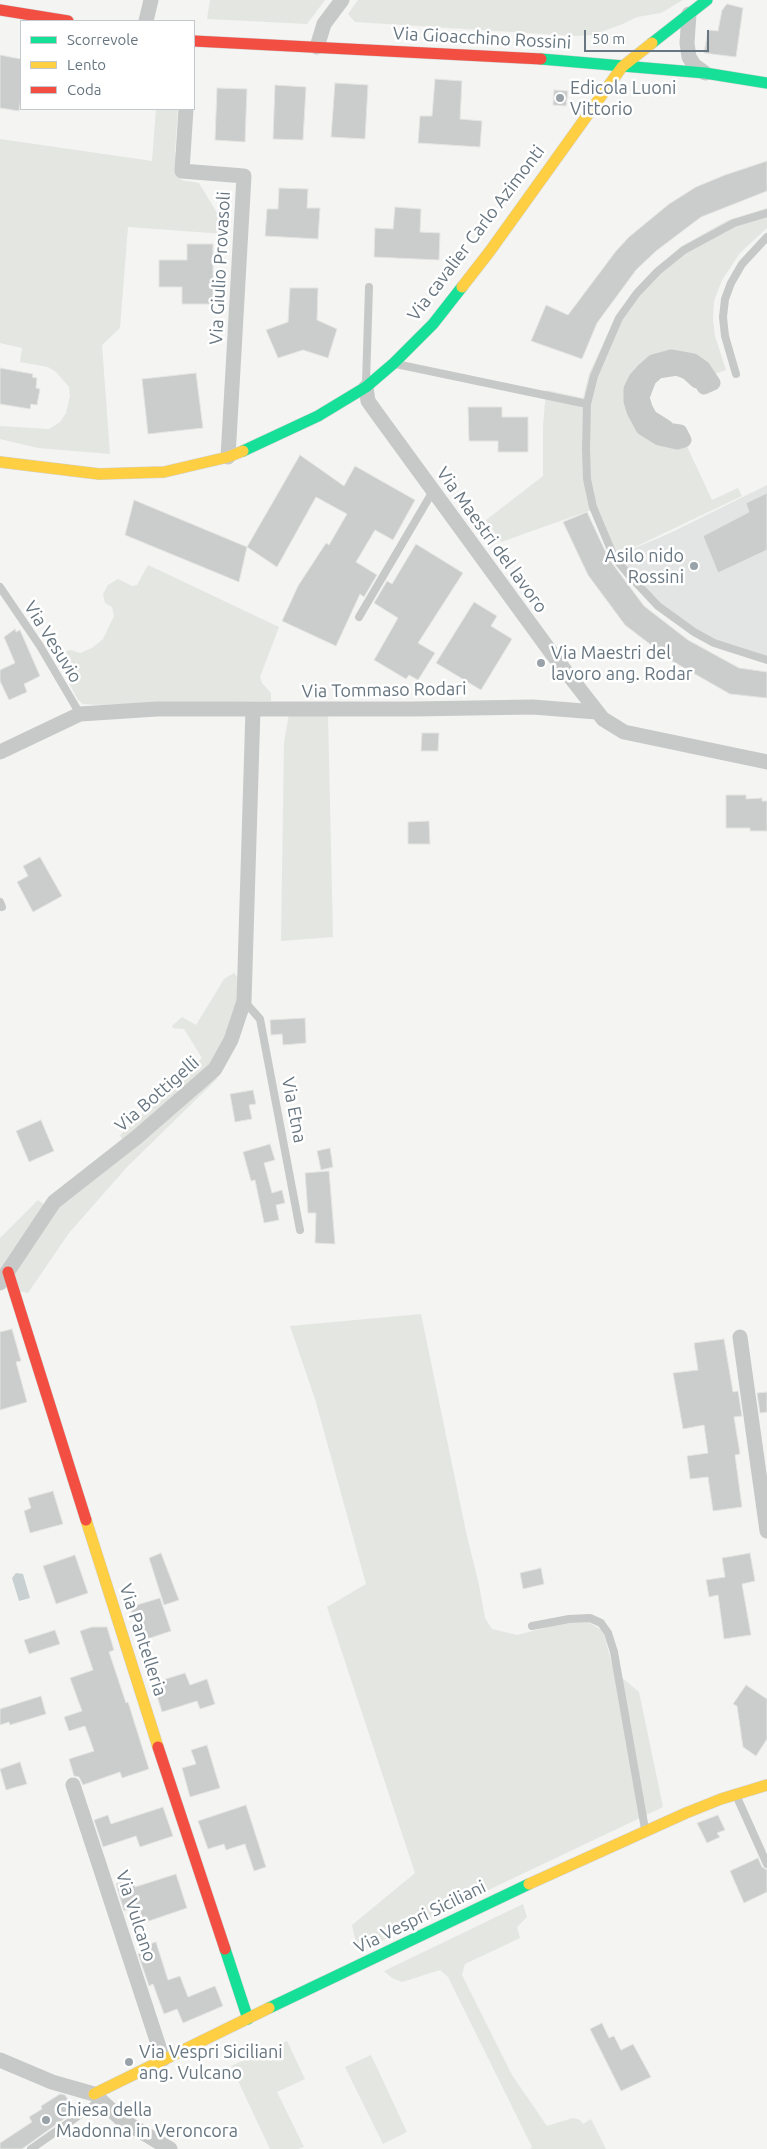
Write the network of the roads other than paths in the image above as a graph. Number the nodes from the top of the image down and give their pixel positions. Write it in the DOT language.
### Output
graph roads {
  1 [pos="151,0"];
  2 [pos="342,0"];
  3 [pos="707,0"];
  4 [pos="0,10"];
  5 [pos="690,14"];
  6 [pos="62,20"];
  7 [pos="146,20"];
  8 [pos="195,40"];
  9 [pos="317,48"];
  10 [pos="622,67"];
  11 [pos="704,73"];
  12 [pos="767,82"];
  13 [pos="186,110"];
  14 [pos="767,213"];
  15 [pos="767,237"];
  16 [pos="369,287"];
  17 [pos="394,363"];
  18 [pos="736,374"];
  19 [pos="366,387"];
  20 [pos="631,389"];
  21 [pos="587,404"];
  22 [pos="228,457"];
  23 [pos="0,462"];
  24 [pos="433,491"];
  25 [pos="0,587"];
  26 [pos="359,617"];
  27 [pos="767,660"];
  28 [pos="252,709"];
  29 [pos="596,712"];
  30 [pos="80,714"];
  31 [pos="0,752"];
  32 [pos="767,762"];
  33 [pos="244,1001"];
  34 [pos="300,1230"];
  35 [pos="4,1277"];
  36 [pos="740,1337"];
  37 [pos="767,1531"];
  38 [pos="532,1626"];
  39 [pos="73,1785"];
  40 [pos="767,1785"];
  41 [pos="736,1794"];
  42 [pos="646,1830"];
  43 [pos="767,1864"];
  44 [pos="248,2018"];
  45 [pos="163,2059"];
  46 [pos="0,2060"];
  47 [pos="101,2100"];
  48 [pos="31,2149"];
  49 [pos="170,2149"];
  1 -- 7 [label="street"];
  2 -- 9 [label="street"];
  3 -- 5 [label="street, Via cavalier Carlo Azimonti"];
  4 -- 6 [label="street"];
  5 -- 10 [label="street, Via cavalier Carlo Azimonti"];
  5 -- 11 [label="street"];
  8 -- 9 [label="street, Via Gioacchino Rossini"];
  9 -- 10 [label="street, Via Gioacchino Rossini"];
  10 -- 11 [label="street, Via Gioacchino Rossini"];
  10 -- 17 [label="street, Via cavalier Carlo Azimonti"];
  11 -- 12 [label="street, Via Gioacchino Rossini"];
  13 -- 22 [label="street, Via Giulio Provasoli"];
  14 -- 21 [label="lane"];
  15 -- 18 [label="lane"];
  16 -- 19 [label="lane"];
  17 -- 19 [label="street, Via cavalier Carlo Azimonti"];
  17 -- 21 [label="lane"];
  19 -- 22 [label="street, Via cavalier Carlo Azimonti"];
  19 -- 24 [label="street, Via Maestri del lavoro"];
  20 -- 20 [label="street"];
  21 -- 27 [label="lane"];
  22 -- 23 [label="street, Via cavalier Carlo Azimonti"];
  24 -- 26 [label="lane, Via Maestri del lavoro"];
  24 -- 29 [label="street, Via Maestri del lavoro"];
  25 -- 30 [label="lane, Via Vesuvio"];
  28 -- 29 [label="street, Via Tommaso Rodari"];
  28 -- 30 [label="street, Via Tommaso Rodari"];
  28 -- 33 [label="street, Via Bottigelli"];
  29 -- 32 [label="street"];
  30 -- 31 [label="street, Via Tommaso Rodari"];
  33 -- 34 [label="lane, Via Etna"];
  33 -- 35 [label="street, Via Bottigelli"];
  35 -- 44 [label="street, Via Pantelleria"];
  36 -- 37 [label="street"];
  38 -- 42 [label="lane"];
  39 -- 45 [label="street, Via Vulcano"];
  40 -- 41 [label="street, Via Vespri Siciliani"];
  41 -- 42 [label="street, Via Vespri Siciliani"];
  41 -- 43 [label="lane"];
  42 -- 44 [label="street, Via Vespri Siciliani"];
  44 -- 45 [label="street, Via Vespri Siciliani"];
  45 -- 47 [label="street, Via Vespri Siciliani"];
  46 -- 47 [label="street"];
  47 -- 48 [label="lane"];
  47 -- 49 [label="street"];
}
